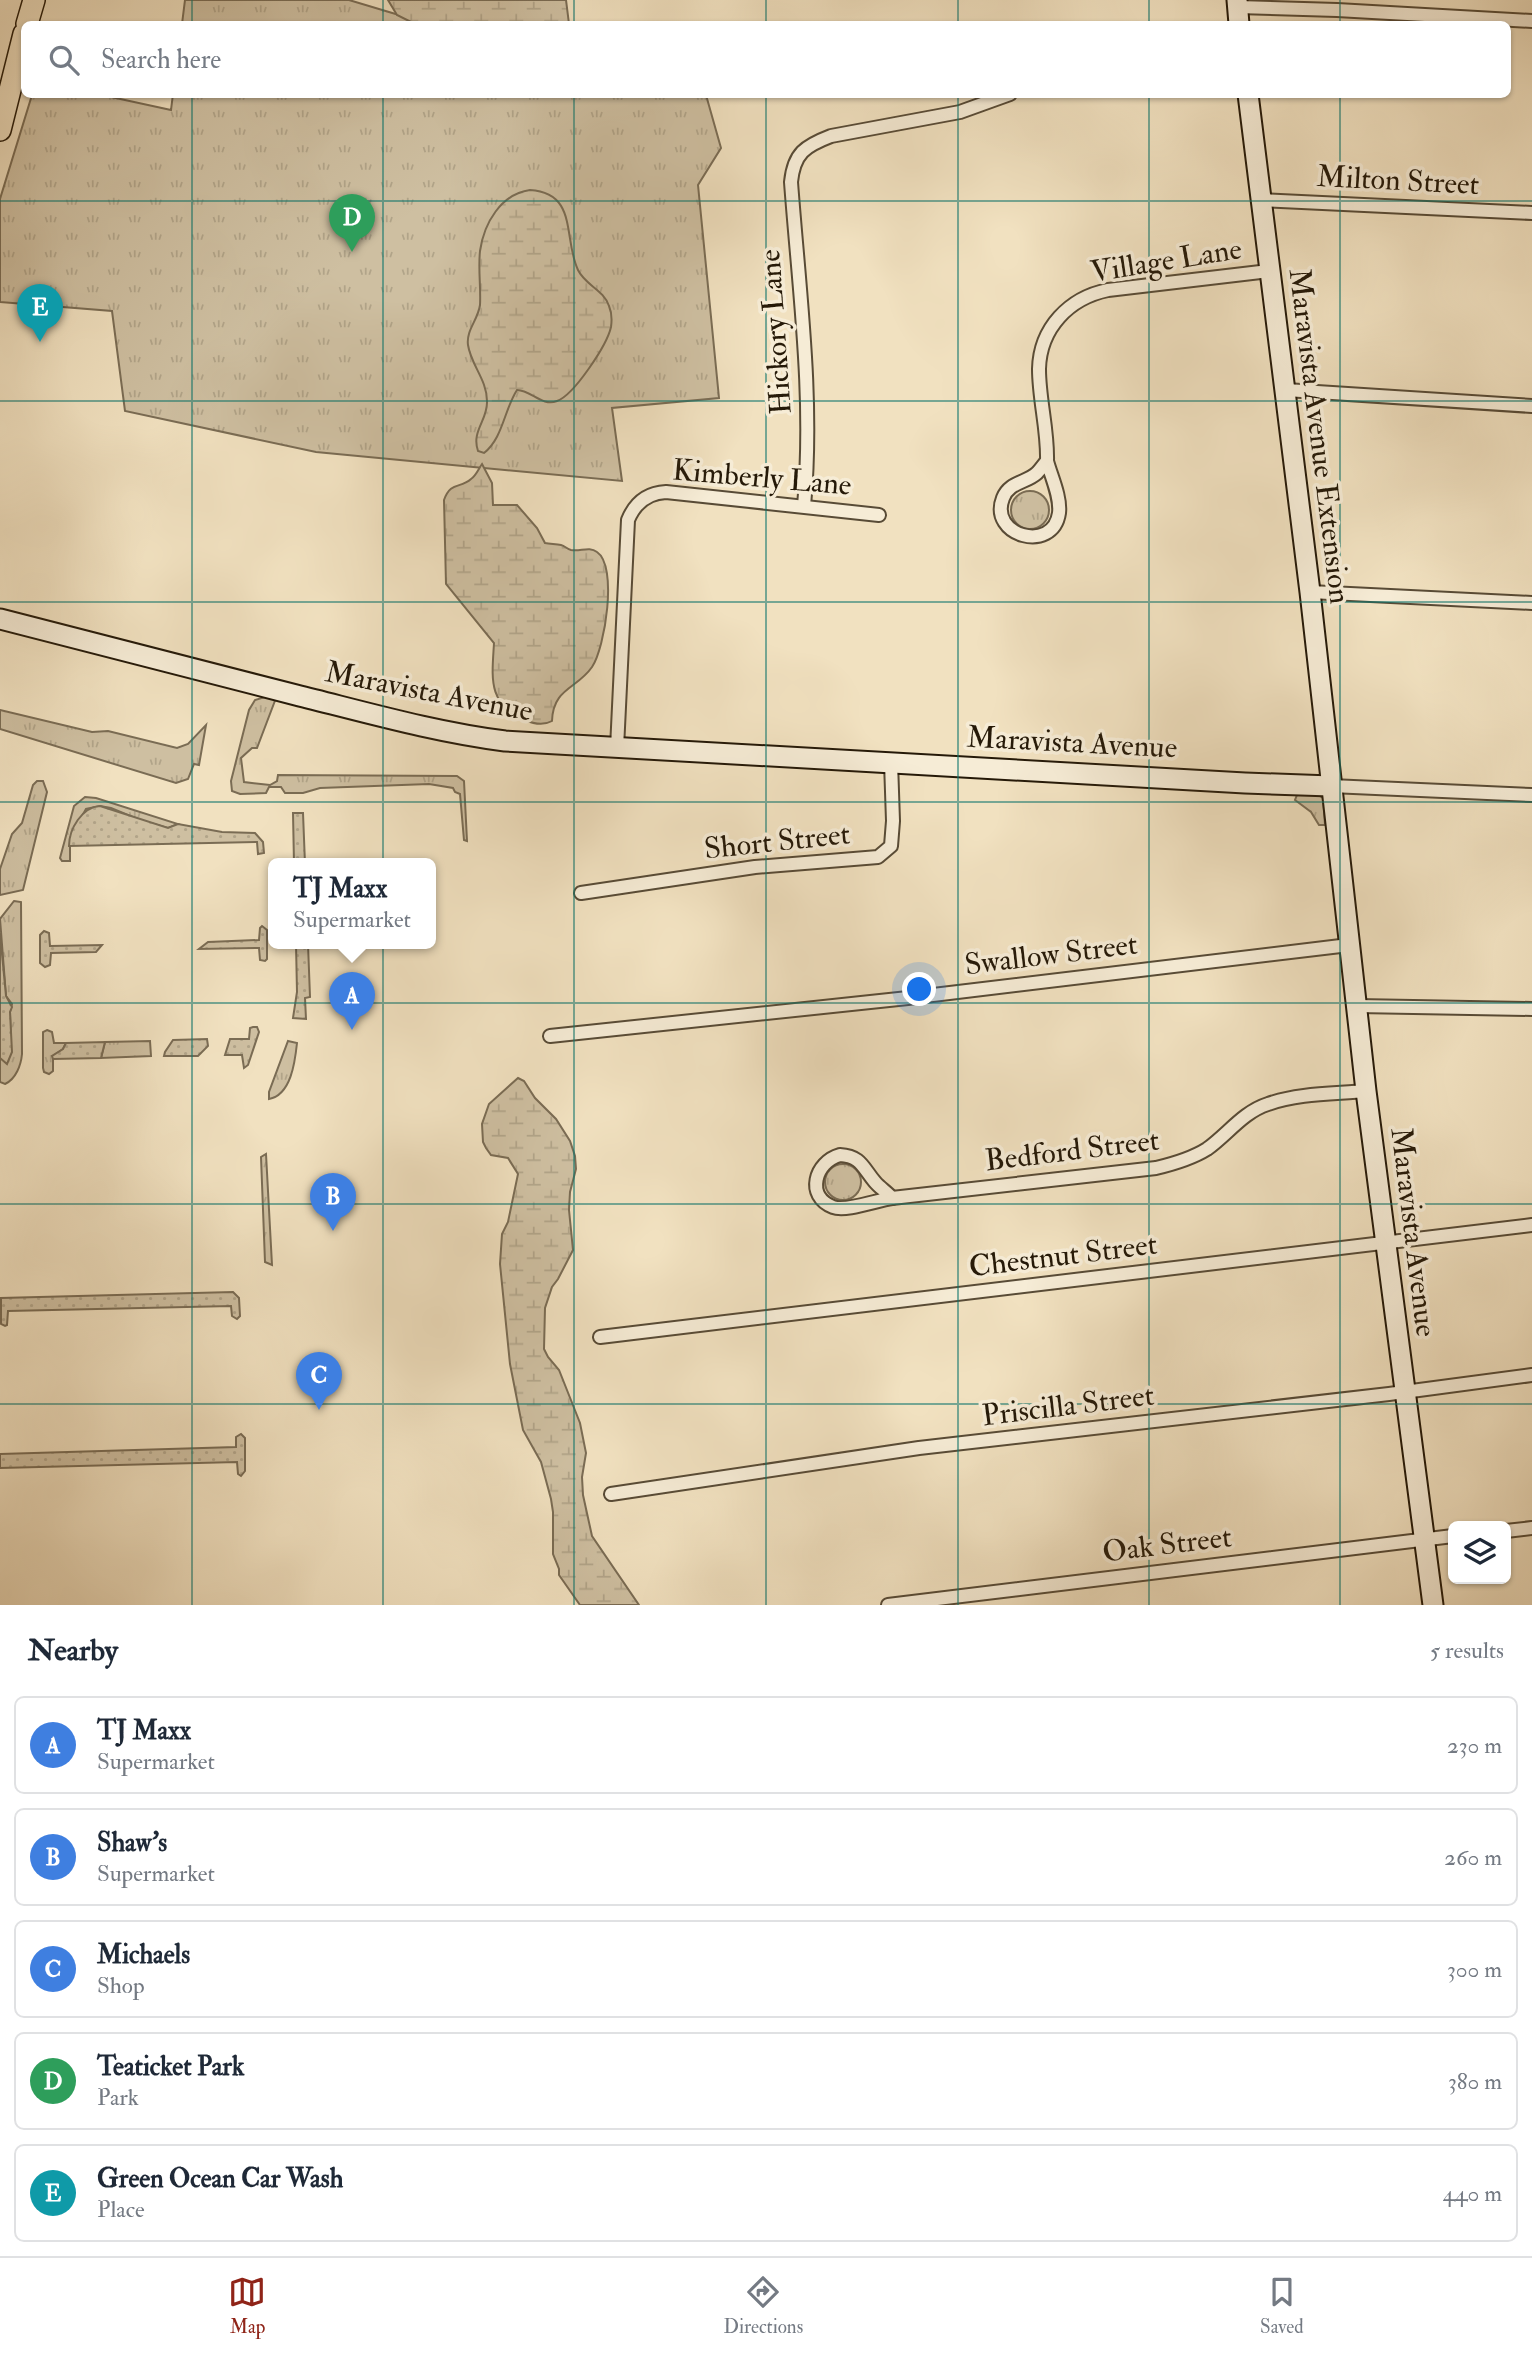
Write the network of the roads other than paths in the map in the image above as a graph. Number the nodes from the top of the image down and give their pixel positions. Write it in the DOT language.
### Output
graph roads {
  1 [pos="34,0"];
  2 [pos="1238,11"];
  3 [pos="28,21"];
  4 [pos="1532,21"];
  5 [pos="21,40"];
  6 [pos="9,63"];
  7 [pos="999,98"];
  8 [pos="1248,98"];
  9 [pos="0,130"];
  10 [pos="1261,201"];
  11 [pos="1532,213"];
  12 [pos="1269,271"];
  13 [pos="1286,390"];
  14 [pos="1532,406"];
  15 [pos="1047,461"];
  16 [pos="804,506"];
  17 [pos="879,515"];
  18 [pos="1310,592"];
  19 [pos="1532,603"];
  20 [pos="0,619"];
  21 [pos="617,748"];
  22 [pos="891,762"];
  23 [pos="1331,786"];
  24 [pos="1532,795"];
  25 [pos="581,892"];
  26 [pos="1349,945"];
  27 [pos="1357,1006"];
  28 [pos="1532,1009"];
  29 [pos="550,1036"];
  30 [pos="1366,1091"];
  31 [pos="892,1198"];
  32 [pos="1532,1225"];
  33 [pos="1386,1243"];
  34 [pos="600,1337"];
  35 [pos="1532,1375"];
  36 [pos="1405,1392"];
  37 [pos="611,1494"];
  38 [pos="1532,1528"];
  39 [pos="1511,1530"];
  40 [pos="1448,1537"];
  41 [pos="1424,1539"];
  42 [pos="888,1605"];
  43 [pos="1433,1605"];
  1 -- 3 [label="main road"];
  2 -- 4 [label="street"];
  5 -- 6 [label="main road"];
  6 -- 9 [label="main road"];
  7 -- 16 [label="street, Hickory Lane"];
  8 -- 10 [label="main road, Maravista Avenue Extension"];
  10 -- 11 [label="street, Milton Street"];
  10 -- 12 [label="main road, Maravista Avenue Extension"];
  12 -- 13 [label="main road, Maravista Avenue Extension"];
  12 -- 15 [label="street, Village Lane"];
  13 -- 14 [label="street"];
  13 -- 18 [label="main road, Maravista Avenue Extension"];
  15 -- 15 [label="street, Village Lane"];
  16 -- 17 [label="street, Kimberly Lane"];
  16 -- 21 [label="street, Kimberly Lane"];
  18 -- 19 [label="street"];
  18 -- 23 [label="main road, Maravista Avenue Extension"];
  20 -- 21 [label="main road, Maravista Avenue"];
  21 -- 22 [label="main road, Maravista Avenue"];
  22 -- 23 [label="main road, Maravista Avenue"];
  22 -- 25 [label="street, Short Street"];
  23 -- 24 [label="street"];
  23 -- 26 [label="main road, Maravista Avenue"];
  26 -- 27 [label="main road, Maravista Avenue"];
  26 -- 29 [label="street, Swallow Street"];
  27 -- 28 [label="street"];
  27 -- 30 [label="main road, Maravista Avenue"];
  30 -- 31 [label="street, Bedford Street"];
  30 -- 33 [label="main road, Maravista Avenue"];
  31 -- 31 [label="street, Bedford Street"];
  32 -- 33 [label="street, Chestnut Street"];
  33 -- 34 [label="street, Chestnut Street"];
  33 -- 36 [label="main road, Maravista Avenue"];
  35 -- 36 [label="street, Priscilla Street"];
  36 -- 37 [label="street, Priscilla Street"];
  36 -- 41 [label="main road, Maravista Avenue"];
  38 -- 39 [label="street"];
  40 -- 41 [label="street, Oak Street"];
  41 -- 42 [label="street, Oak Street"];
  41 -- 43 [label="main road, Maravista Avenue"];
}
